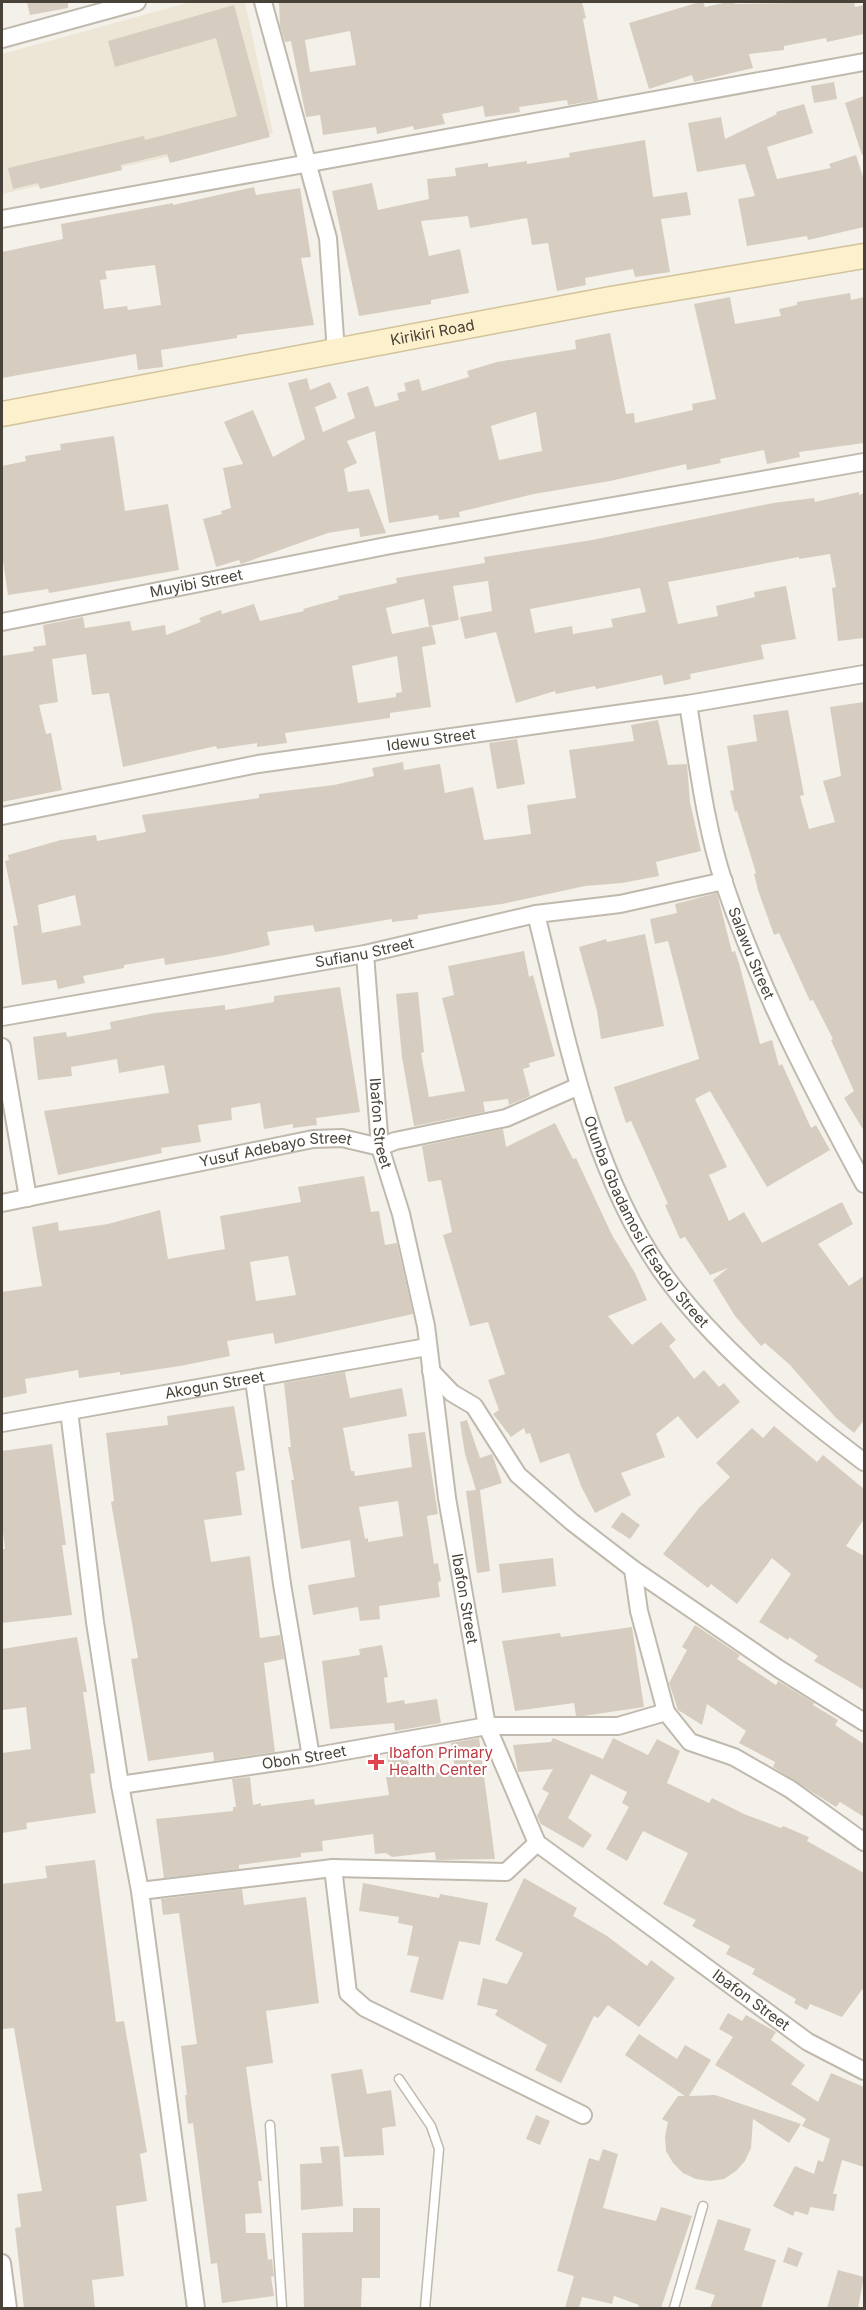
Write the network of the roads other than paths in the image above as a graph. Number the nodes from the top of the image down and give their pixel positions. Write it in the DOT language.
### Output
graph roads {
  1 [pos="137,2"];
  2 [pos="262,2"];
  3 [pos="2,39"];
  4 [pos="864,62"];
  5 [pos="306,163"];
  6 [pos="2,219"];
  7 [pos="864,256"];
  8 [pos="336,351"];
  9 [pos="2,414"];
  10 [pos="864,462"];
  11 [pos="2,622"];
  12 [pos="864,674"];
  13 [pos="688,704"];
  14 [pos="2,816"];
  15 [pos="724,881"];
  16 [pos="536,914"];
  17 [pos="365,954"];
  18 [pos="2,1017"];
  19 [pos="2,1047"];
  20 [pos="579,1086"];
  21 [pos="380,1147"];
  22 [pos="864,1184"];
  23 [pos="28,1198"];
  24 [pos="2,1203"];
  25 [pos="427,1347"];
  26 [pos="430,1371"];
  27 [pos="254,1380"];
  28 [pos="69,1411"];
  29 [pos="2,1423"];
  30 [pos="864,1462"];
  31 [pos="633,1569"];
  32 [pos="666,1712"];
  33 [pos="864,1722"];
  34 [pos="487,1725"];
  35 [pos="311,1758"];
  36 [pos="120,1785"];
  37 [pos="864,1842"];
  38 [pos="537,1843"];
  39 [pos="333,1868"];
  40 [pos="140,1892"];
  41 [pos="864,2071"];
  42 [pos="399,2079"];
  43 [pos="583,2115"];
  44 [pos="270,2125"];
  45 [pos="703,2206"];
  46 [pos="2,2263"];
  47 [pos="8,2308"];
  48 [pos="196,2308"];
  49 [pos="282,2308"];
  50 [pos="425,2308"];
  51 [pos="674,2308"];
  1 -- 3 [label="street"];
  2 -- 5 [label="street"];
  4 -- 5 [label="street"];
  5 -- 6 [label="street"];
  5 -- 8 [label="street"];
  7 -- 8 [label="main road, Kirikiri Road"];
  8 -- 9 [label="main road, Kirikiri Road"];
  10 -- 11 [label="street, Muyibi Street"];
  12 -- 13 [label="street, Idewu Street"];
  13 -- 14 [label="street, Idewu Street"];
  13 -- 15 [label="street, Salawu Street"];
  15 -- 16 [label="street, Sufianu Street"];
  15 -- 22 [label="street, Salawu Street"];
  16 -- 17 [label="street, Sufianu Street"];
  16 -- 20 [label="street, Otunba Gbadamosi (Esado) Street"];
  17 -- 18 [label="street, Sufianu Street"];
  17 -- 21 [label="street, Ibafon Street"];
  19 -- 23 [label="street"];
  20 -- 21 [label="street"];
  20 -- 30 [label="street, Otunba Gbadamosi (Esado) Street"];
  21 -- 23 [label="street, Yusuf Adebayo Street"];
  21 -- 25 [label="street, Ibafon Street"];
  23 -- 24 [label="street, Yusuf Adebayo Street"];
  25 -- 26 [label="street, Ibafon Street"];
  25 -- 27 [label="street, Akogun Street"];
  26 -- 31 [label="street"];
  26 -- 34 [label="street, Ibafon Street"];
  27 -- 28 [label="street, Akogun Street"];
  27 -- 35 [label="street"];
  28 -- 29 [label="street, Akogun Street"];
  28 -- 36 [label="street"];
  31 -- 32 [label="street"];
  31 -- 33 [label="street"];
  32 -- 34 [label="street, Oboh Street"];
  32 -- 37 [label="street"];
  34 -- 35 [label="street, Oboh Street"];
  34 -- 38 [label="street, Ibafon Street"];
  35 -- 36 [label="street, Oboh Street"];
  36 -- 40 [label="street"];
  38 -- 39 [label="street"];
  38 -- 41 [label="street, Ibafon Street"];
  39 -- 40 [label="street"];
  39 -- 43 [label="street"];
  40 -- 48 [label="street"];
  42 -- 50 [label="lane"];
  44 -- 49 [label="lane"];
  45 -- 51 [label="lane"];
  46 -- 47 [label="street"];
}
